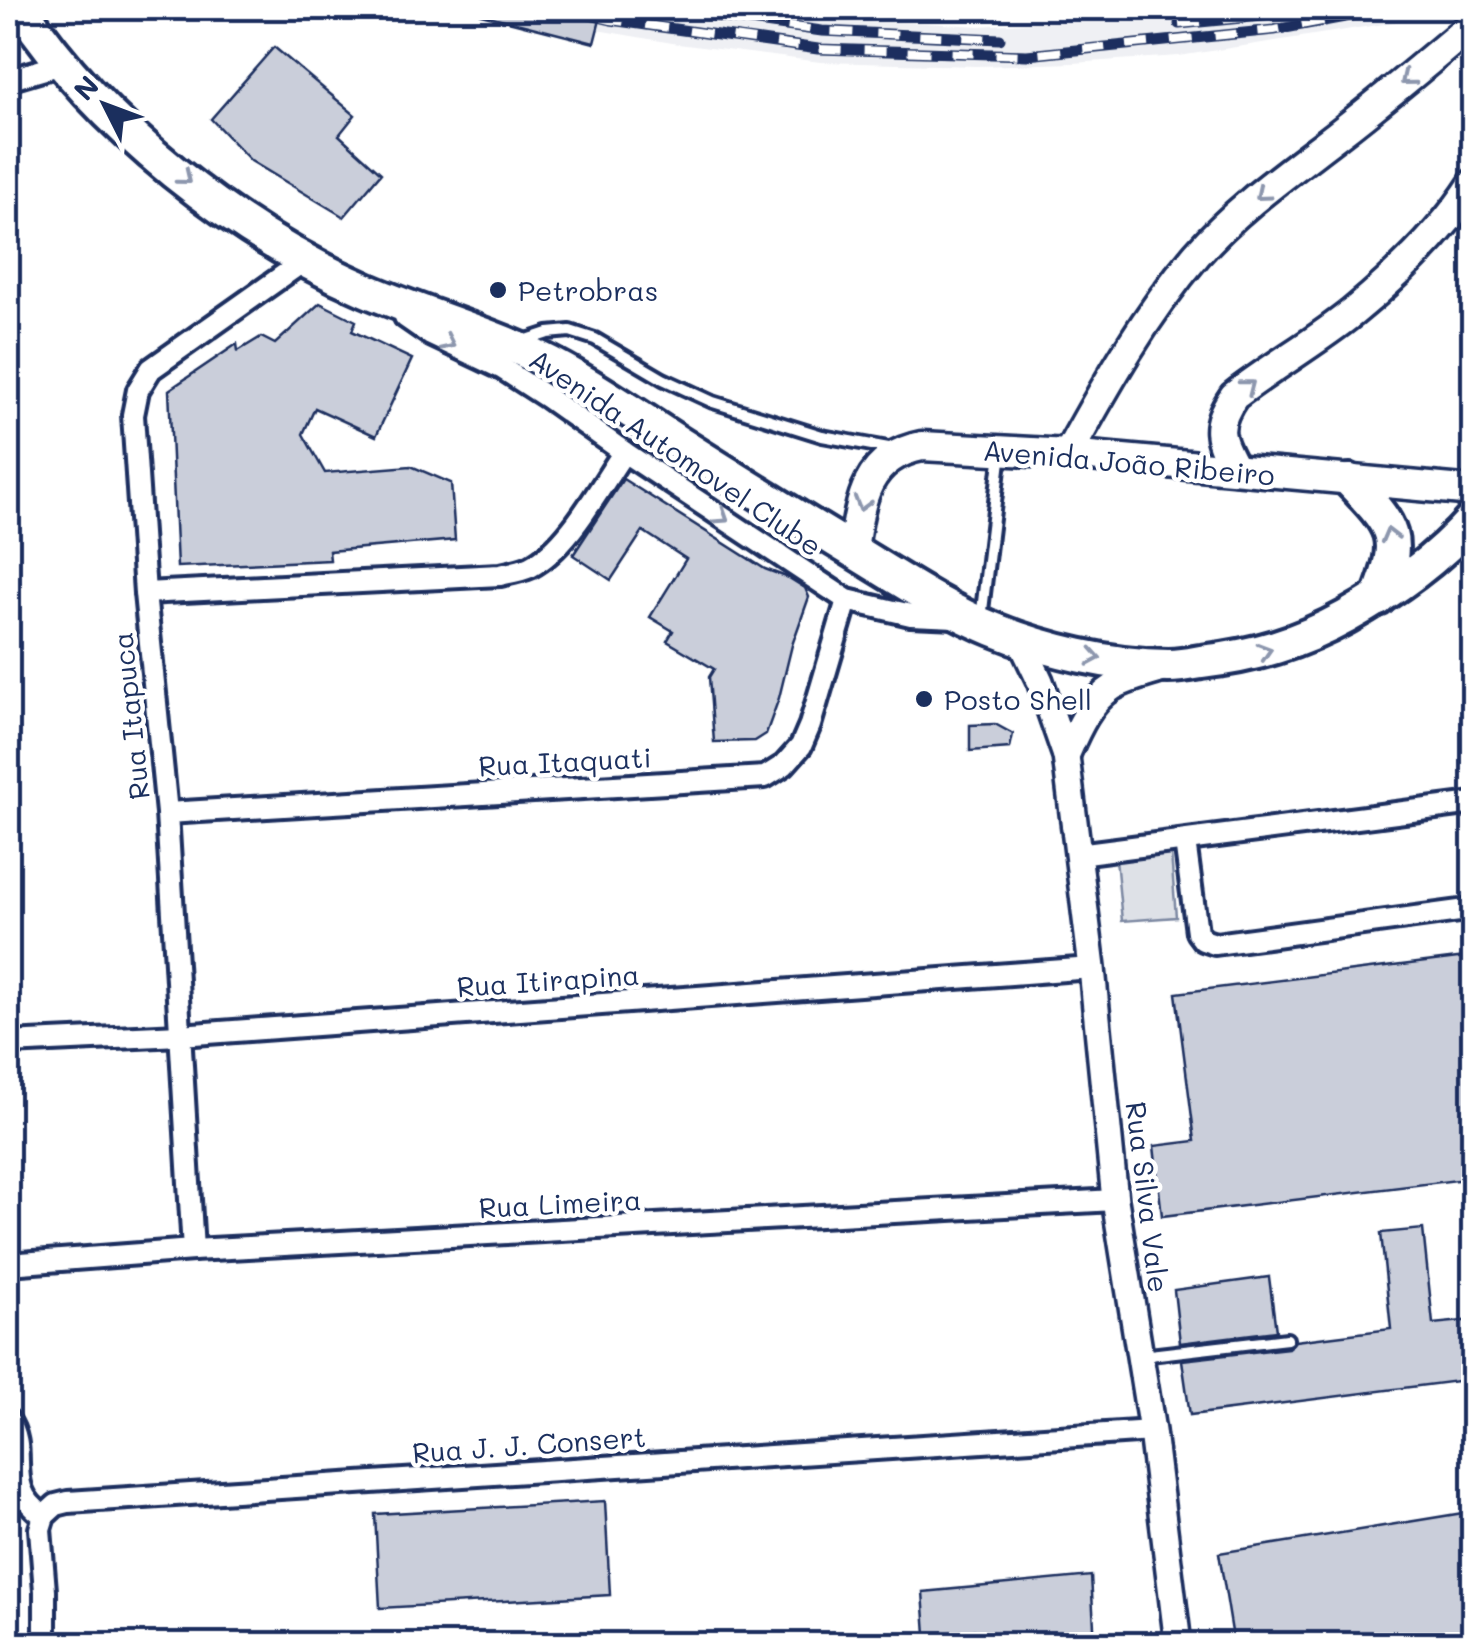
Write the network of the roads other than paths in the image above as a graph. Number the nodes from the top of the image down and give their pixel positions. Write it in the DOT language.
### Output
graph roads {
  1 [pos="22,8"];
  2 [pos="1474,23"];
  3 [pos="62,64"];
  4 [pos="8,80"];
  5 [pos="1474,184"];
  6 [pos="305,260"];
  7 [pos="367,290"];
  8 [pos="510,346"];
  9 [pos="901,450"];
  10 [pos="1002,451"];
  11 [pos="624,452"];
  12 [pos="1068,454"];
  13 [pos="1235,469"];
  14 [pos="1350,481"];
  15 [pos="1474,492"];
  16 [pos="1474,518"];
  17 [pos="1462,538"];
  18 [pos="853,550"];
  19 [pos="145,593"];
  20 [pos="1378,599"];
  21 [pos="848,600"];
  22 [pos="974,620"];
  23 [pos="1020,639"];
  24 [pos="1169,666"];
  25 [pos="1066,756"];
  26 [pos="1474,803"];
  27 [pos="166,813"];
  28 [pos="1185,840"];
  29 [pos="1078,854"];
  30 [pos="1474,910"];
  31 [pos="1092,968"];
  32 [pos="180,1035"];
  33 [pos="8,1043"];
  34 [pos="1115,1200"];
  35 [pos="193,1250"];
  36 [pos="8,1264"];
  37 [pos="1287,1339"];
  38 [pos="1140,1356"];
  39 [pos="8,1420"];
  40 [pos="1152,1431"];
  41 [pos="44,1516"];
  42 [pos="45,1644"];
  43 [pos="1178,1644"];
  1 -- 3 [label="main road"];
  2 -- 12 [label="main road, one-way"];
  3 -- 4 [label="street"];
  3 -- 6 [label="main road, one-way"];
  13 -- 5 [label="main road, one-way"];
  6 -- 7 [label="main road"];
  6 -- 19 [label="street, Rua Itapuca"];
  7 -- 8 [label="main road"];
  7 -- 11 [label="street, Avenida Automovel Clube, one-way"];
  8 -- 9 [label="lane"];
  8 -- 18 [label="main road"];
  9 -- 10 [label="main road, Avenida João Ribeiro"];
  9 -- 18 [label="main road, one-way"];
  10 -- 12 [label="main road, Avenida João Ribeiro"];
  10 -- 22 [label="lane"];
  11 -- 19 [label="street"];
  11 -- 21 [label="street, Avenida Automovel Clube, one-way"];
  12 -- 13 [label="main road, Avenida João Ribeiro"];
  13 -- 14 [label="main road, Avenida João Ribeiro"];
  14 -- 15 [label="main road, Avenida João Ribeiro"];
  20 -- 14 [label="main road, one-way"];
  16 -- 17 [label="main road"];
  17 -- 20 [label="main road"];
  18 -- 22 [label="main road"];
  19 -- 27 [label="street, Rua Itapuca"];
  24 -- 20 [label="main road, one-way"];
  21 -- 22 [label="street, Avenida Automovel Clube"];
  21 -- 27 [label="street, Rua Itaquati"];
  22 -- 23 [label="main road"];
  23 -- 24 [label="main road, one-way"];
  23 -- 25 [label="street, Rua Silva Vale"];
  24 -- 25 [label="street"];
  25 -- 29 [label="street, Rua Silva Vale"];
  26 -- 28 [label="street"];
  27 -- 32 [label="street, Rua Itapuca"];
  28 -- 29 [label="street"];
  28 -- 30 [label="street"];
  29 -- 31 [label="street, Rua Silva Vale"];
  31 -- 32 [label="street, Rua Itirapina"];
  31 -- 34 [label="street, Rua Silva Vale"];
  32 -- 33 [label="street, Rua Itirapina"];
  32 -- 35 [label="street, Rua Itapuca"];
  34 -- 35 [label="street, Rua Limeira"];
  34 -- 38 [label="street, Rua Silva Vale"];
  35 -- 36 [label="street, Rua Limeira"];
  37 -- 38 [label="lane"];
  38 -- 40 [label="street, Rua Silva Vale"];
  39 -- 41 [label="street"];
  40 -- 41 [label="street, Rua J. J. Consert"];
  40 -- 43 [label="street, Rua Silva Vale"];
  41 -- 42 [label="street"];
}
